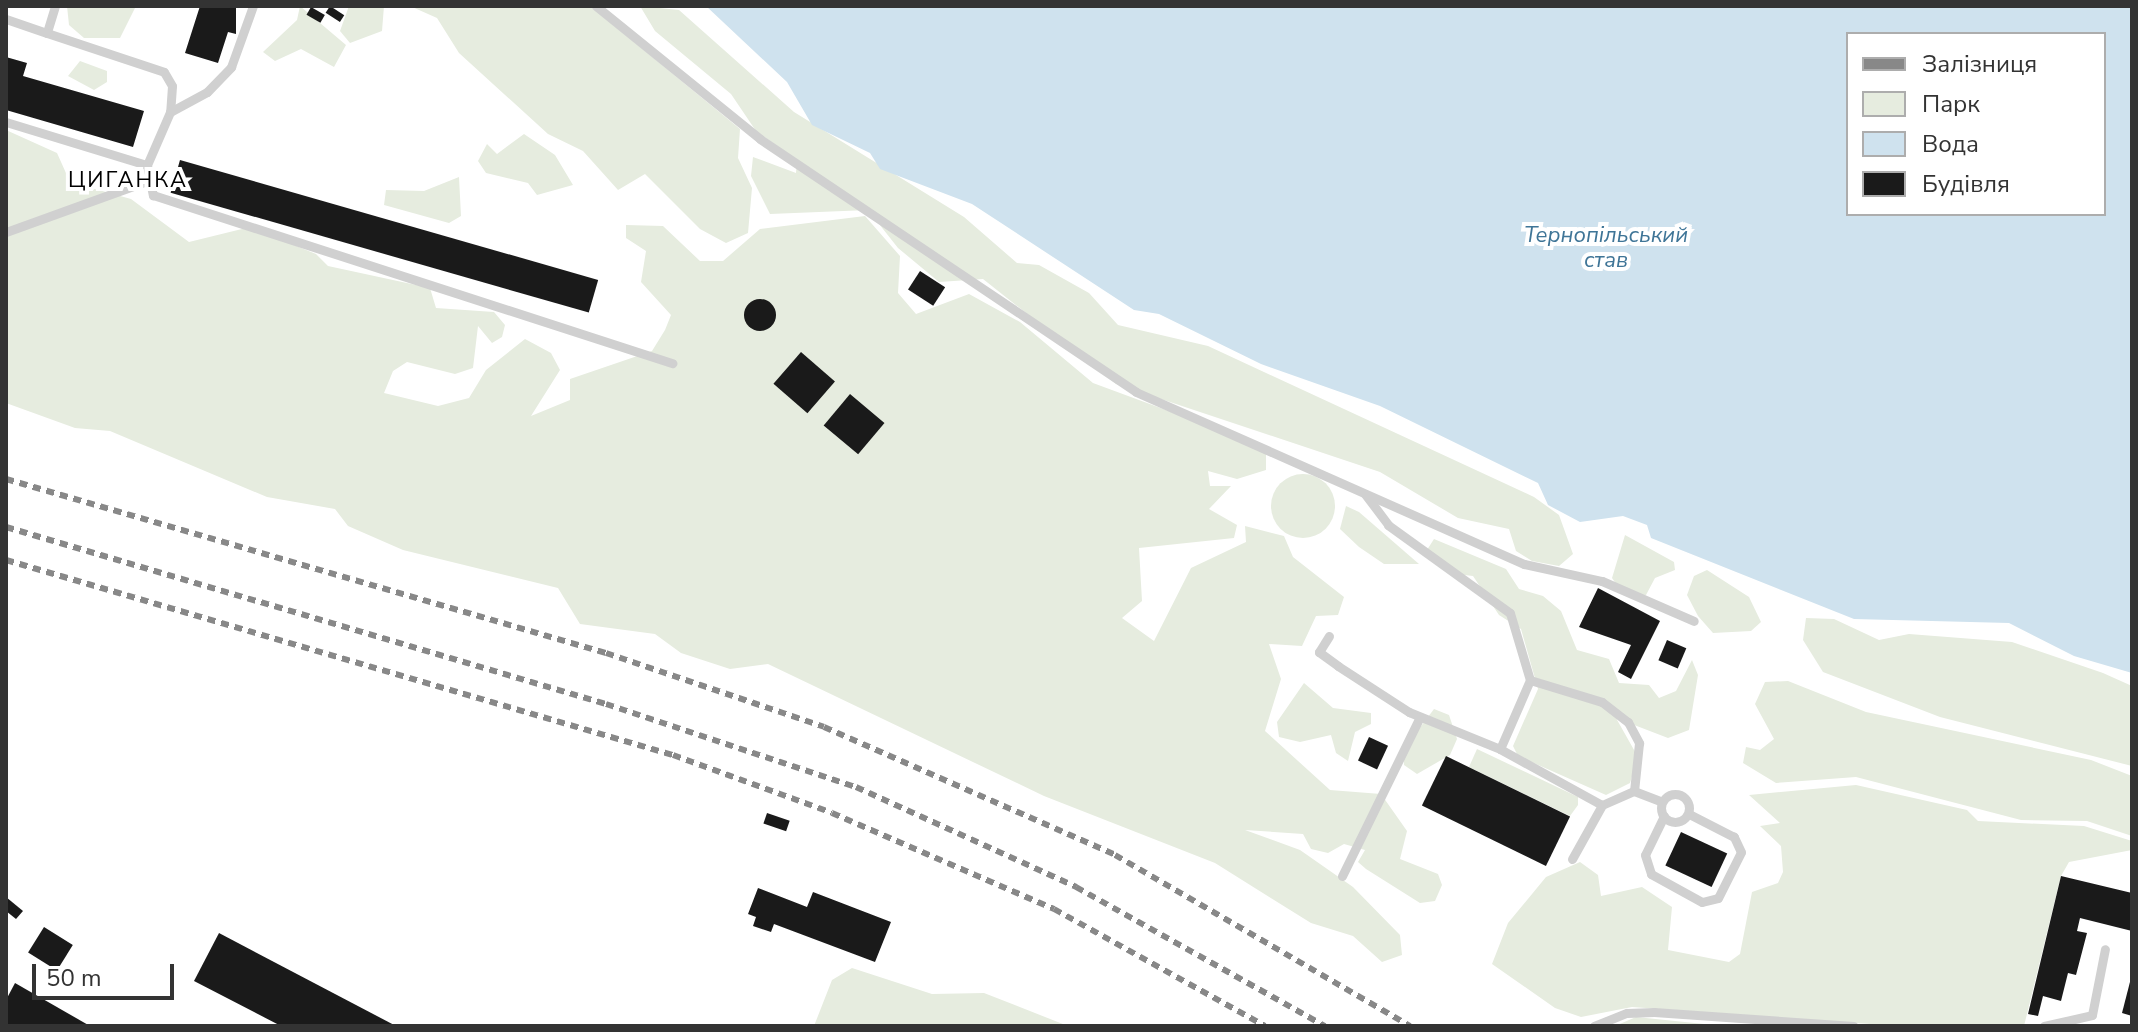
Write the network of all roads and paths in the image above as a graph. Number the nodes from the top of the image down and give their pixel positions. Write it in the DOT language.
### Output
graph roads {
  1 [pos="55,6"];
  2 [pos="253,6"];
  3 [pos="596,6"];
  4 [pos="6,19"];
  5 [pos="47,33"];
  6 [pos="170,112"];
  7 [pos="6,122"];
  8 [pos="147,165"];
  9 [pos="150,180"];
  10 [pos="6,232"];
  11 [pos="672,363"];
  12 [pos="1363,491"];
  13 [pos="1694,621"];
  14 [pos="1329,636"];
  15 [pos="1530,680"];
  16 [pos="1420,717"];
  17 [pos="1500,749"];
  18 [pos="1634,791"];
  19 [pos="1662,802"];
  20 [pos="1602,805"];
  21 [pos="1689,814"];
  22 [pos="1664,816"];
  23 [pos="1572,859"];
  24 [pos="1342,876"];
  25 [pos="2105,949"];
  26 [pos="1594,1026"];
  27 [pos="1854,1026"];
  28 [pos="2044,1026"];
  1 -- 5 [label="lane"];
  2 -- 6 [label="lane"];
  3 -- 12 [label="lane"];
  4 -- 5 [label="lane"];
  5 -- 6 [label="lane"];
  6 -- 8 [label="lane"];
  7 -- 8 [label="lane"];
  8 -- 9 [label="lane"];
  9 -- 10 [label="lane"];
  9 -- 11 [label="lane"];
  12 -- 13 [label="lane"];
  12 -- 15 [label="lane"];
  14 -- 16 [label="lane"];
  15 -- 17 [label="lane"];
  15 -- 18 [label="lane"];
  16 -- 17 [label="lane"];
  16 -- 24 [label="lane"];
  17 -- 20 [label="lane"];
  18 -- 19 [label="lane"];
  18 -- 20 [label="lane"];
  19 -- 21 [label="lane"];
  19 -- 22 [label="lane"];
  20 -- 23 [label="lane"];
  21 -- 22 [label="lane"];
  21 -- 22 [label="lane"];
  25 -- 28 [label="lane"];
  26 -- 27 [label="lane"];
}
